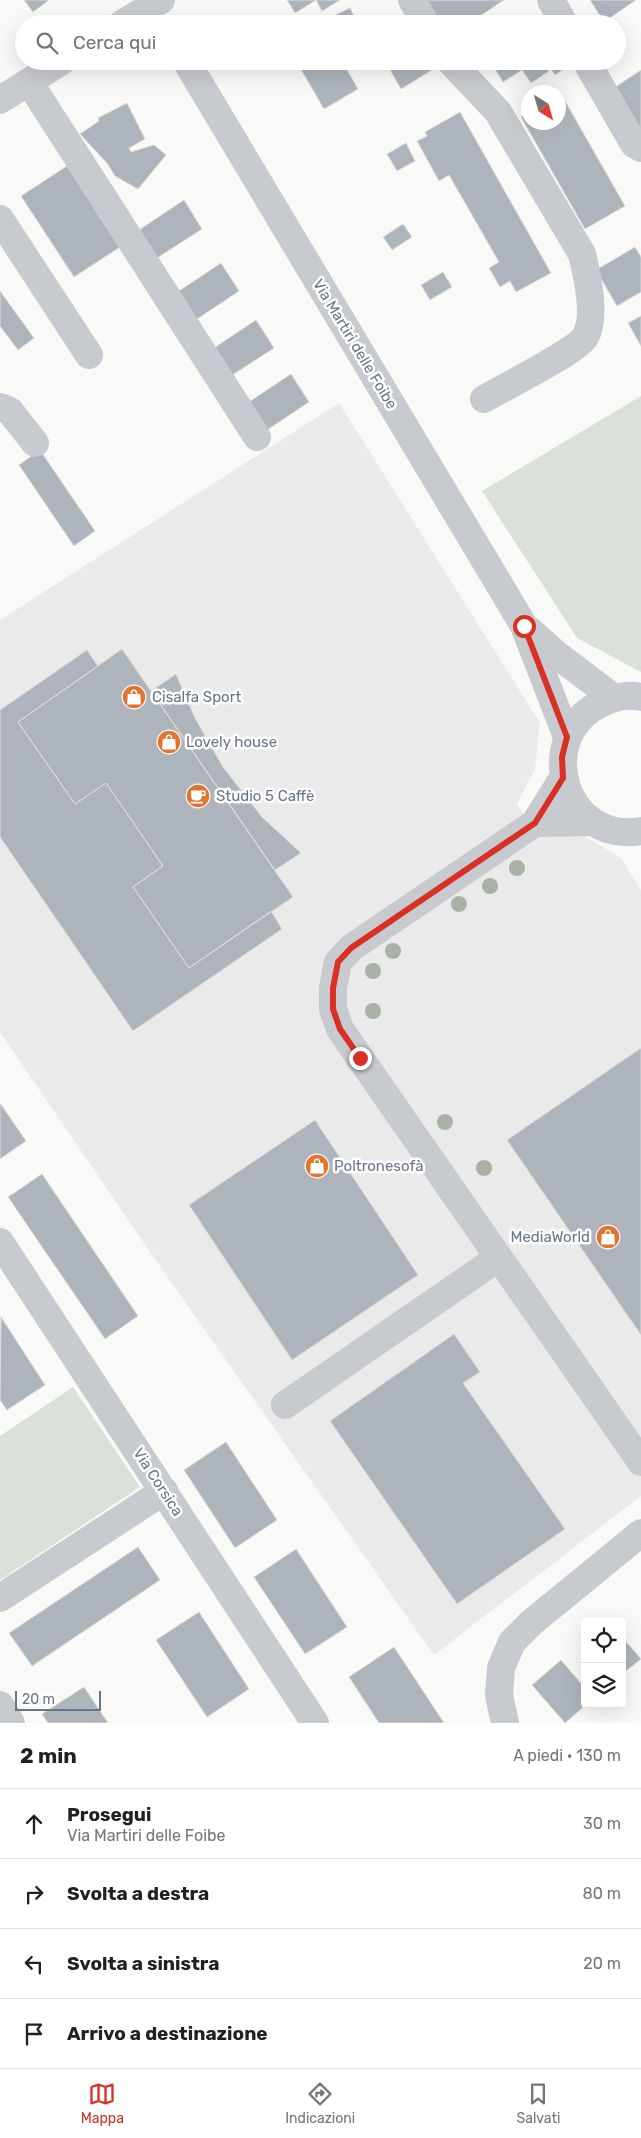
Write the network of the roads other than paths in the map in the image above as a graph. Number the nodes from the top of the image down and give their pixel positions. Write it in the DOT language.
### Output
graph roads {
  1 [pos="412,0"];
  2 [pos="551,0"];
  3 [pos="159,10"];
  4 [pos="146,15"];
  5 [pos="421,15"];
  6 [pos="559,15"];
  7 [pos="48,70"];
  8 [pos="191,70"];
  9 [pos="458,70"];
  10 [pos="591,70"];
  11 [pos="29,82"];
  12 [pos="0,100"];
  13 [pos="641,148"];
  14 [pos="0,219"];
  15 [pos="89,355"];
  16 [pos="484,399"];
  17 [pos="0,407"];
  18 [pos="257,437"];
  19 [pos="35,443"];
  20 [pos="524,626"];
  21 [pos="641,697"];
  22 [pos="614,698"];
  23 [pos="567,737"];
  24 [pos="563,778"];
  25 [pos="593,822"];
  26 [pos="535,823"];
  27 [pos="638,835"];
  28 [pos="0,1242"];
  29 [pos="498,1258"];
  30 [pos="285,1404"];
  31 [pos="641,1462"];
  32 [pos="164,1491"];
  33 [pos="641,1533"];
  34 [pos="0,1598"];
  35 [pos="0,1705"];
  36 [pos="11,1723"];
  37 [pos="315,1723"];
  38 [pos="505,1723"];
  1 -- 5 [label="street"];
  2 -- 6 [label="street"];
  3 -- 4 [label="street"];
  7 -- 11 [label="street"];
  8 -- 20 [label="street, Via Martiri delle Foibe"];
  9 -- 16 [label="street"];
  10 -- 13 [label="street"];
  11 -- 12 [label="street"];
  11 -- 18 [label="street"];
  14 -- 15 [label="street"];
  17 -- 19 [label="street"];
  20 -- 22 [label="street, Via Martiri delle Foibe"];
  20 -- 23 [label="street, Via Martiri delle Foibe"];
  21 -- 22 [label="street"];
  22 -- 23 [label="street"];
  23 -- 24 [label="street"];
  24 -- 25 [label="street"];
  24 -- 26 [label="street"];
  25 -- 26 [label="street"];
  25 -- 27 [label="street"];
  26 -- 29 [label="street"];
  28 -- 32 [label="street, Via Corsica"];
  29 -- 30 [label="street"];
  29 -- 31 [label="street"];
  32 -- 34 [label="street"];
  32 -- 37 [label="street, Via Corsica"];
  33 -- 38 [label="street"];
  35 -- 36 [label="street"];
}
